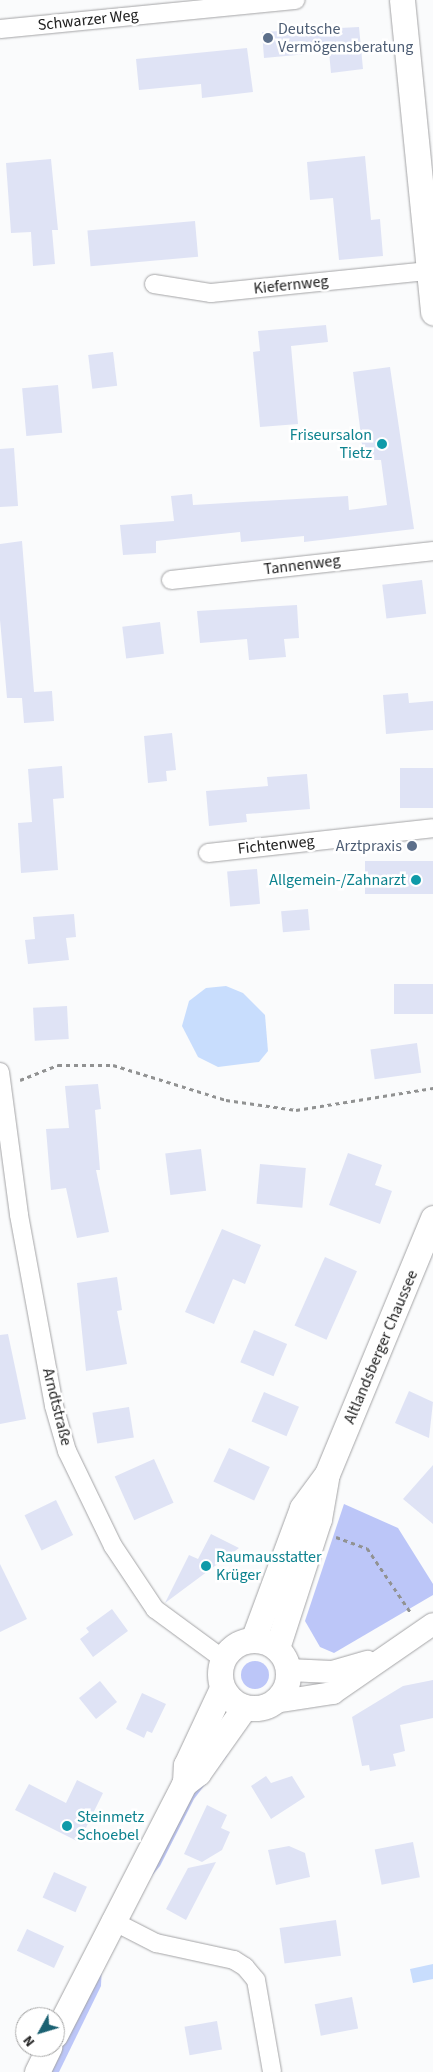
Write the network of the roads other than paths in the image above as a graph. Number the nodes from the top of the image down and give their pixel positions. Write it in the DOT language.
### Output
graph roads {
  1 [pos="296,0"];
  2 [pos="402,0"];
  3 [pos="0,29"];
  4 [pos="429,271"];
  5 [pos="154,284"];
  6 [pos="433,312"];
  7 [pos="433,551"];
  8 [pos="170,580"];
  9 [pos="433,828"];
  10 [pos="208,853"];
  11 [pos="1,1089"];
  12 [pos="433,1218"];
  13 [pos="326,1474"];
  14 [pos="433,1624"];
  15 [pos="253,1640"];
  16 [pos="276,1648"];
  17 [pos="223,1659"];
  18 [pos="376,1660"];
  19 [pos="288,1670"];
  20 [pos="222,1688"];
  21 [pos="275,1702"];
  22 [pos="244,1708"];
  23 [pos="184,1784"];
  24 [pos="111,1920"];
  25 [pos="65,2014"];
  26 [pos="44,2057"];
  27 [pos="37,2072"];
  28 [pos="272,2072"];
  1 -- 3 [label="street, Schwarzer Weg"];
  2 -- 4 [label="main road"];
  4 -- 5 [label="street, Kiefernweg"];
  4 -- 6 [label="main road"];
  7 -- 8 [label="street, Tannenweg"];
  9 -- 10 [label="street, Fichtenweg"];
  11 -- 17 [label="street, Arndtstraße"];
  12 -- 13 [label="main road, Altlandsberger Chaussee"];
  13 -- 15 [label="main road, Altlandsberger Chaussee"];
  13 -- 16 [label="main road, Altlandsberger Chaussee"];
  14 -- 18 [label="street"];
  15 -- 16 [label="main road"];
  15 -- 17 [label="main road"];
  16 -- 19 [label="main road"];
  17 -- 20 [label="main road"];
  18 -- 19 [label="street"];
  18 -- 21 [label="street"];
  19 -- 21 [label="main road"];
  20 -- 22 [label="main road"];
  20 -- 23 [label="main road"];
  21 -- 22 [label="main road"];
  22 -- 23 [label="main road"];
  23 -- 24 [label="main road"];
  24 -- 25 [label="main road"];
  24 -- 28 [label="street"];
  26 -- 27 [label="main road"];
}
